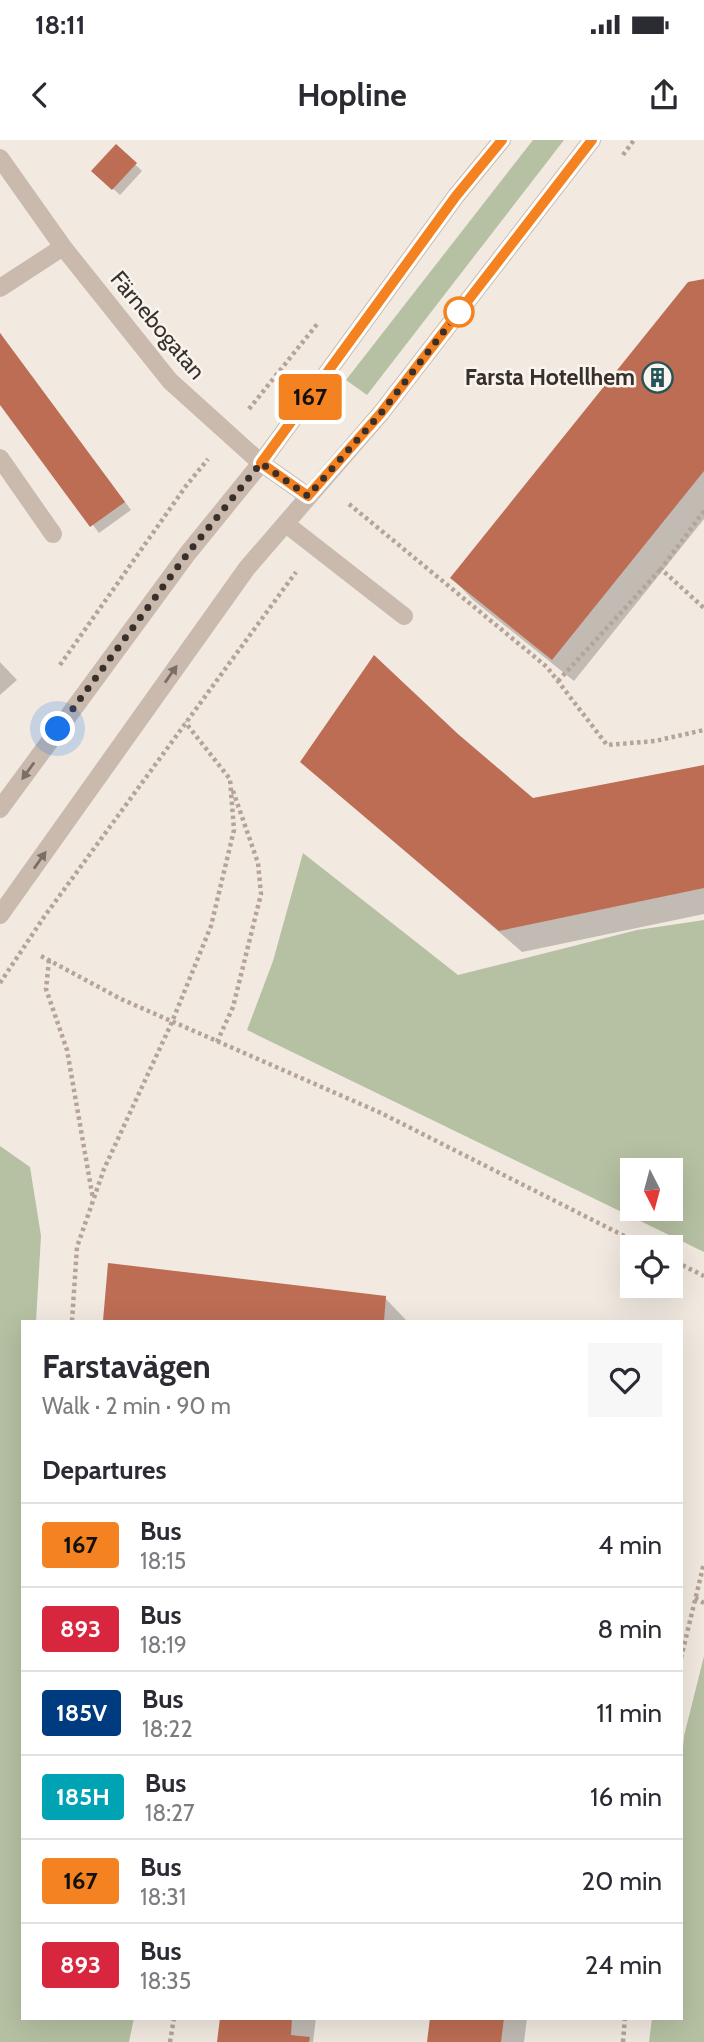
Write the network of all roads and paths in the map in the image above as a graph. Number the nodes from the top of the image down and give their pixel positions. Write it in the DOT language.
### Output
graph roads {
  1 [pos="502,140"];
  2 [pos="592,140"];
  3 [pos="0,158"];
  4 [pos="62,247"];
  5 [pos="0,288"];
  6 [pos="0,458"];
  7 [pos="261,463"];
  8 [pos="308,496"];
  9 [pos="349,504"];
  10 [pos="704,511"];
  11 [pos="286,524"];
  12 [pos="53,534"];
  13 [pos="661,569"];
  14 [pos="704,608"];
  15 [pos="404,616"];
  16 [pos="558,681"];
  17 [pos="185,722"];
  18 [pos="704,730"];
  19 [pos="230,779"];
  20 [pos="0,809"];
  21 [pos="0,915"];
  22 [pos="41,956"];
  23 [pos="49,960"];
  24 [pos="172,1022"];
  25 [pos="217,1042"];
  26 [pos="93,1199"];
  27 [pos="622,1235"];
  28 [pos="683,1266"];
  29 [pos="704,1276"];
  30 [pos="72,1320"];
  31 [pos="704,1563"];
  32 [pos="695,1598"];
  33 [pos="704,1604"];
  34 [pos="683,1649"];
  35 [pos="174,2020"];
  36 [pos="625,2020"];
  37 [pos="170,2042"];
  38 [pos="622,2042"];
  1 -- 7 [label="street"];
  2 -- 8 [label="street"];
  3 -- 4 [label="street, Färnebogatan"];
  4 -- 5 [label="street"];
  4 -- 7 [label="street, Färnebogatan"];
  6 -- 12 [label="street"];
  7 -- 8 [label="street, Färnebogatan"];
  7 -- 20 [label="street, one-way"];
  8 -- 11 [label="street"];
  9 -- 16 [label="path"];
  10 -- 13 [label="path"];
  11 -- 15 [label="street"];
  21 -- 11 [label="street, one-way"];
  13 -- 14 [label="path"];
  13 -- 16 [label="path"];
  16 -- 18 [label="path"];
  17 -- 19 [label="path"];
  19 -- 24 [label="path"];
  19 -- 25 [label="path"];
  22 -- 23 [label="path"];
  23 -- 24 [label="path"];
  23 -- 26 [label="path"];
  24 -- 25 [label="path"];
  24 -- 26 [label="path"];
  25 -- 27 [label="path"];
  26 -- 30 [label="path"];
  28 -- 29 [label="path"];
  31 -- 32 [label="path"];
  32 -- 33 [label="path"];
  32 -- 34 [label="path"];
  35 -- 37 [label="path"];
  36 -- 38 [label="path"];
}
